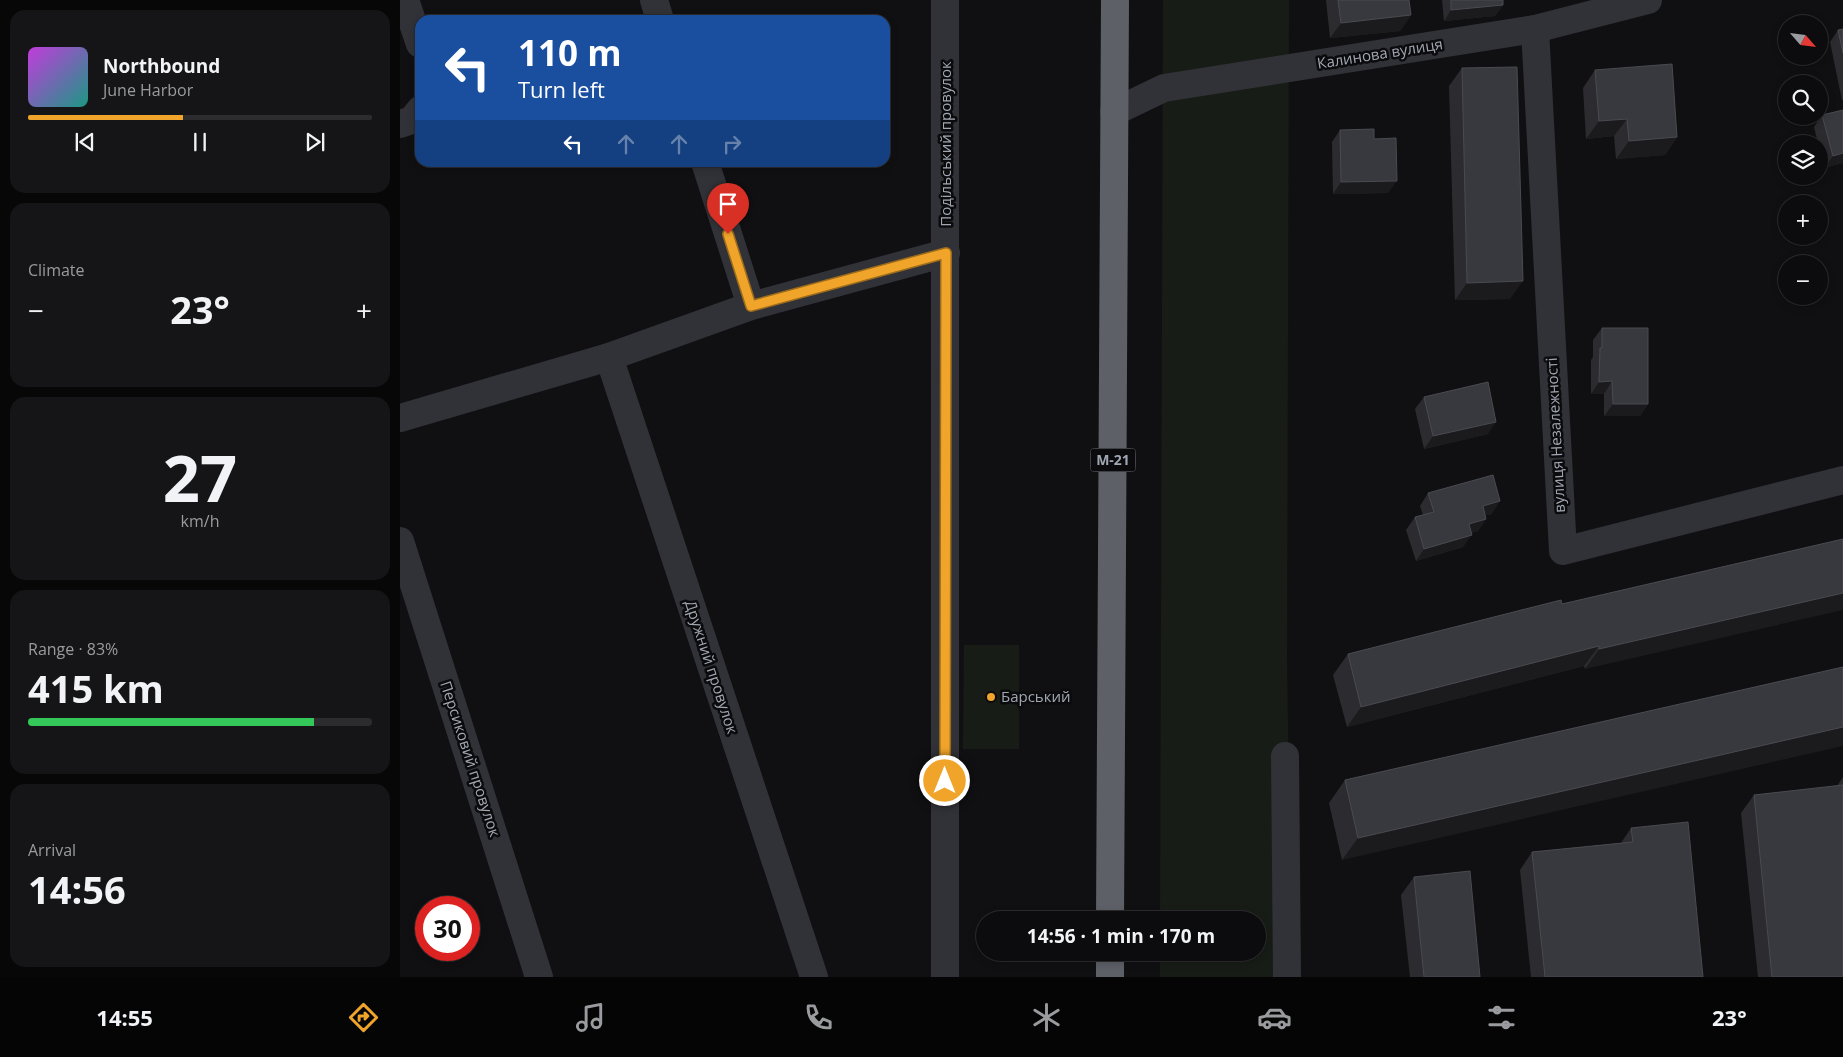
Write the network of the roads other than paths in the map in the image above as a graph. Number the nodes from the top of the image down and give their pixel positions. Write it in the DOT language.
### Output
graph roads {
  1 [pos="405,0"];
  2 [pos="654,0"];
  3 [pos="945,0"];
  4 [pos="1116,0"];
  5 [pos="1648,0"];
  6 [pos="658,15"];
  7 [pos="415,29"];
  8 [pos="1535,29"];
  9 [pos="1114,112"];
  10 [pos="415,116"];
  11 [pos="400,124"];
  12 [pos="707,167"];
  13 [pos="946,253"];
  14 [pos="751,306"];
  15 [pos="609,357"];
  16 [pos="400,418"];
  17 [pos="1843,480"];
  18 [pos="400,541"];
  19 [pos="1285,756"];
  20 [pos="1110,911"];
  21 [pos="1110,961"];
  22 [pos="540,977"];
  23 [pos="814,977"];
  24 [pos="945,977"];
  25 [pos="1110,977"];
  26 [pos="1287,977"];
  1 -- 7 [label="street"];
  2 -- 6 [label="street"];
  3 -- 13 [label="street, Подільський провулок"];
  4 -- 9 [label="highway, М-21"];
  5 -- 8 [label="street, Калинова вулиця"];
  8 -- 9 [label="street, Калинова вулиця"];
  8 -- 17 [label="street, вулиця Незалежності"];
  9 -- 20 [label="highway, М-21"];
  10 -- 11 [label="street"];
  12 -- 14 [label="street"];
  13 -- 14 [label="street"];
  13 -- 24 [label="street, Подільський провулок"];
  14 -- 15 [label="street"];
  15 -- 16 [label="street"];
  15 -- 23 [label="street, Дружний провулок"];
  18 -- 22 [label="street, Персиковий провулок"];
  19 -- 26 [label="street"];
  21 -- 25 [label="highway"];
}
